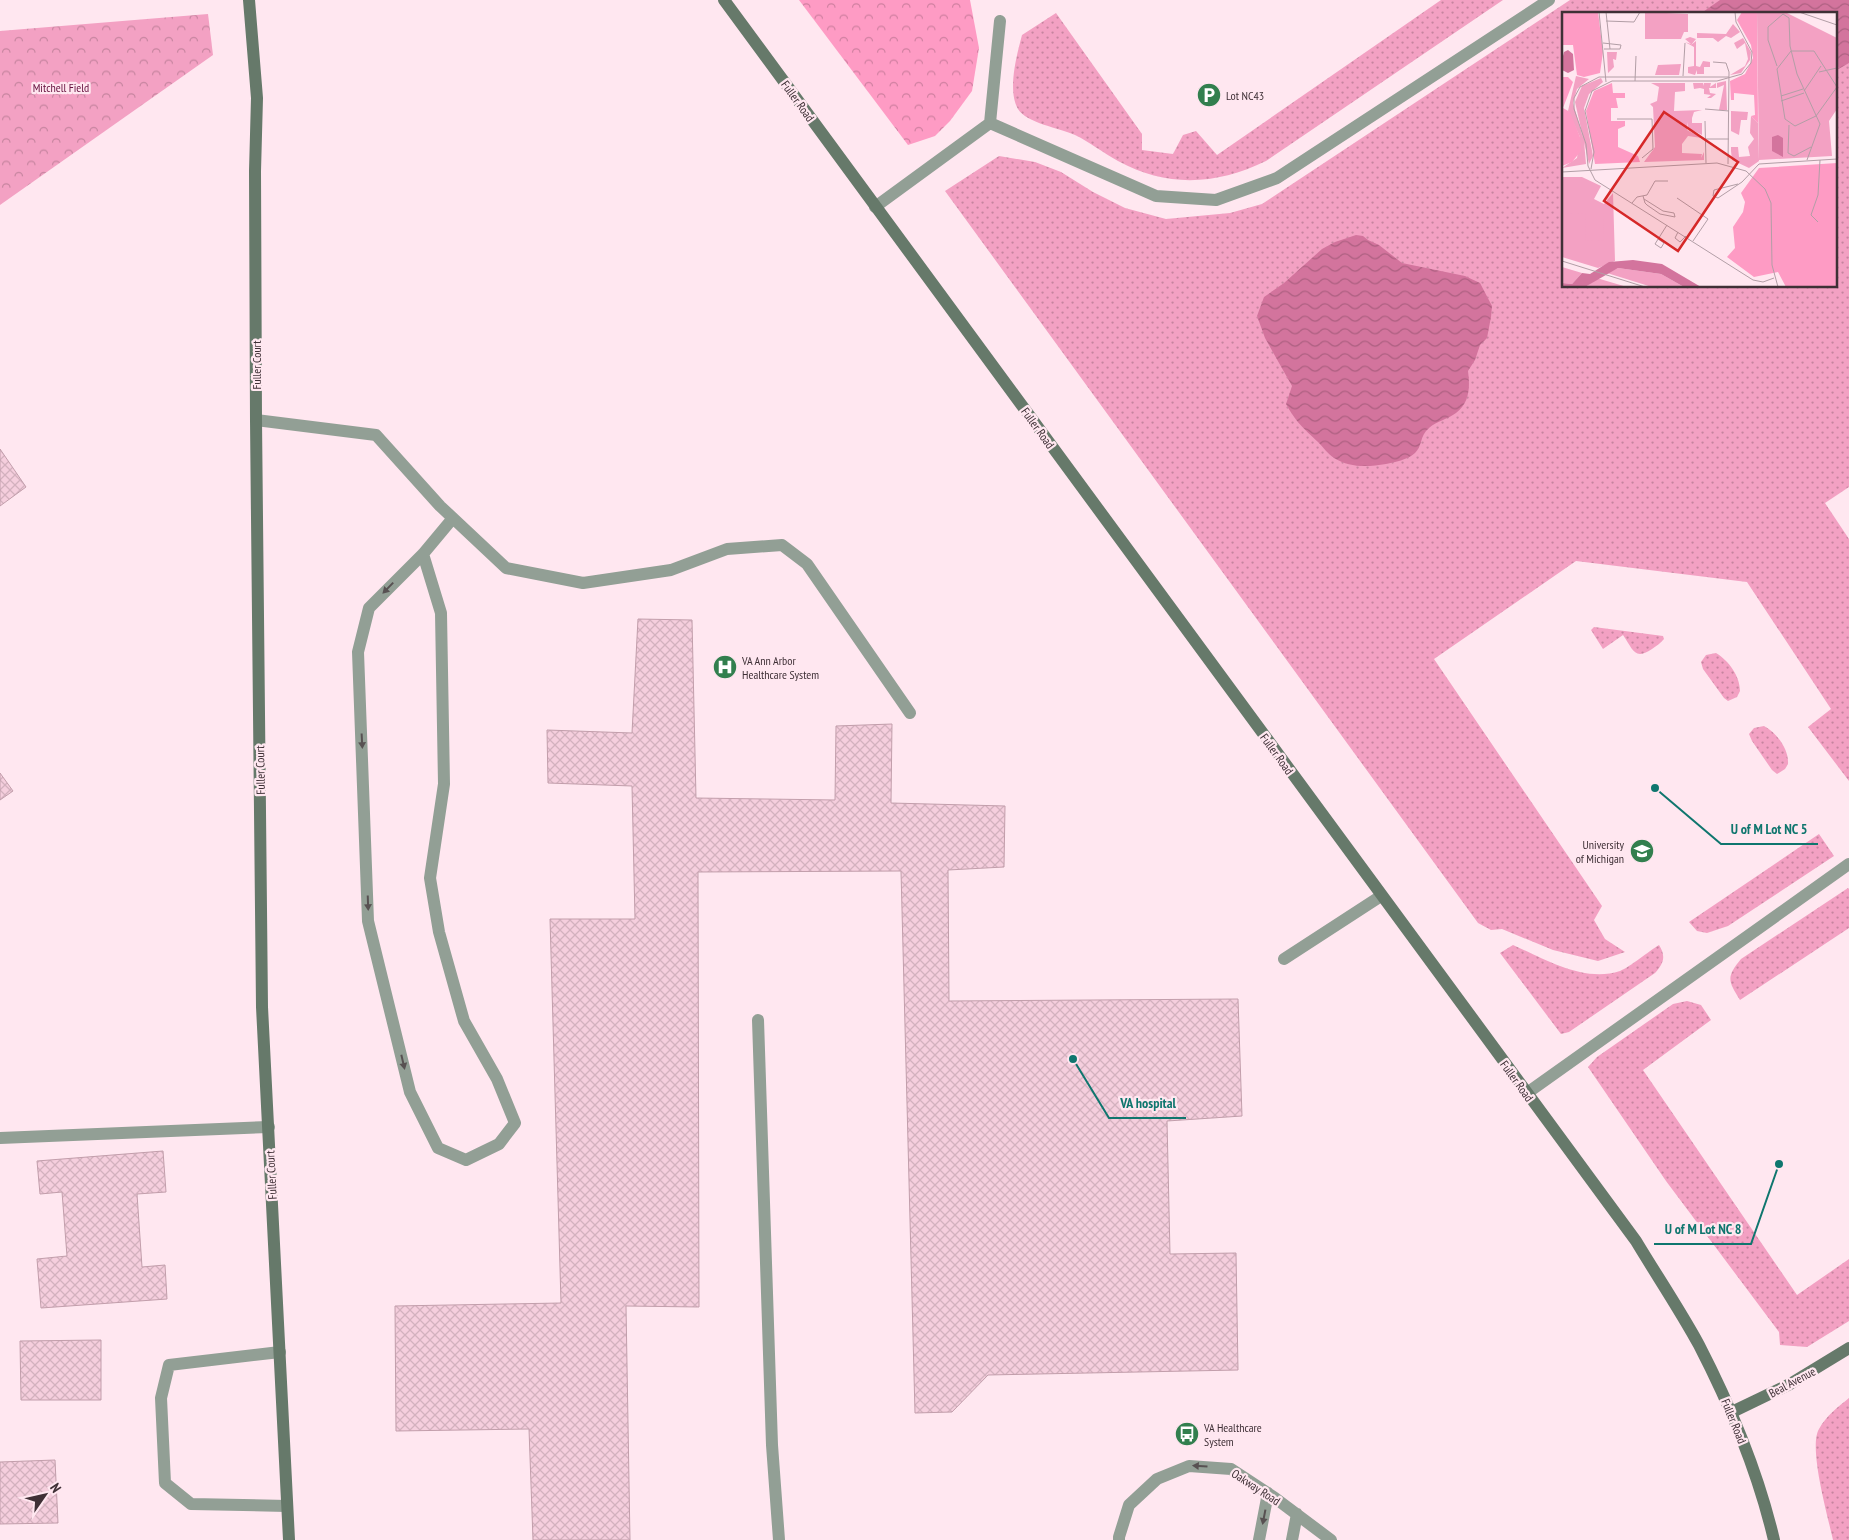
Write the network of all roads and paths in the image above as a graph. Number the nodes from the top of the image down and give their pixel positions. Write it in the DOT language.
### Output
graph roads {
  1 [pos="249,0"];
  2 [pos="724,0"];
  3 [pos="1549,0"];
  4 [pos="1000,21"];
  5 [pos="990,123"];
  6 [pos="875,207"];
  7 [pos="256,420"];
  8 [pos="453,518"];
  9 [pos="424,554"];
  10 [pos="910,713"];
  11 [pos="1849,864"];
  12 [pos="1381,896"];
  13 [pos="1284,959"];
  14 [pos="758,1020"];
  15 [pos="1527,1093"];
  16 [pos="269,1127"];
  17 [pos="0,1138"];
  18 [pos="1849,1348"];
  19 [pos="280,1352"];
  20 [pos="1732,1412"];
  21 [pos="1268,1493"];
  22 [pos="287,1506"];
  23 [pos="1297,1514"];
  24 [pos="289,1540"];
  25 [pos="780,1540"];
  26 [pos="1120,1540"];
  27 [pos="1259,1540"];
  28 [pos="1292,1540"];
  29 [pos="1331,1540"];
  30 [pos="1774,1540"];
  1 -- 7 [label="main road, Fuller Court"];
  2 -- 6 [label="main road, Fuller Road"];
  3 -- 5 [label="lane"];
  4 -- 5 [label="lane"];
  5 -- 6 [label="lane"];
  6 -- 12 [label="main road, Fuller Road"];
  7 -- 8 [label="lane"];
  7 -- 16 [label="main road, Fuller Court"];
  8 -- 9 [label="lane"];
  8 -- 10 [label="lane"];
  9 -- 9 [label="lane, one-way"];
  11 -- 15 [label="lane"];
  12 -- 13 [label="lane"];
  12 -- 15 [label="main road, Fuller Road"];
  14 -- 25 [label="lane"];
  15 -- 20 [label="main road, Fuller Road"];
  16 -- 17 [label="lane"];
  16 -- 19 [label="main road, Fuller Court"];
  18 -- 20 [label="main road, Beal Avenue"];
  19 -- 22 [label="main road, Fuller Court"];
  19 -- 22 [label="lane"];
  20 -- 30 [label="main road, Fuller Road"];
  21 -- 23 [label="lane, Oakway Road"];
  21 -- 26 [label="lane, Oakway Road, one-way"];
  21 -- 27 [label="lane, one-way"];
  22 -- 24 [label="main road, Fuller Court"];
  23 -- 28 [label="lane"];
  23 -- 29 [label="lane, Oakway Road"];
}
